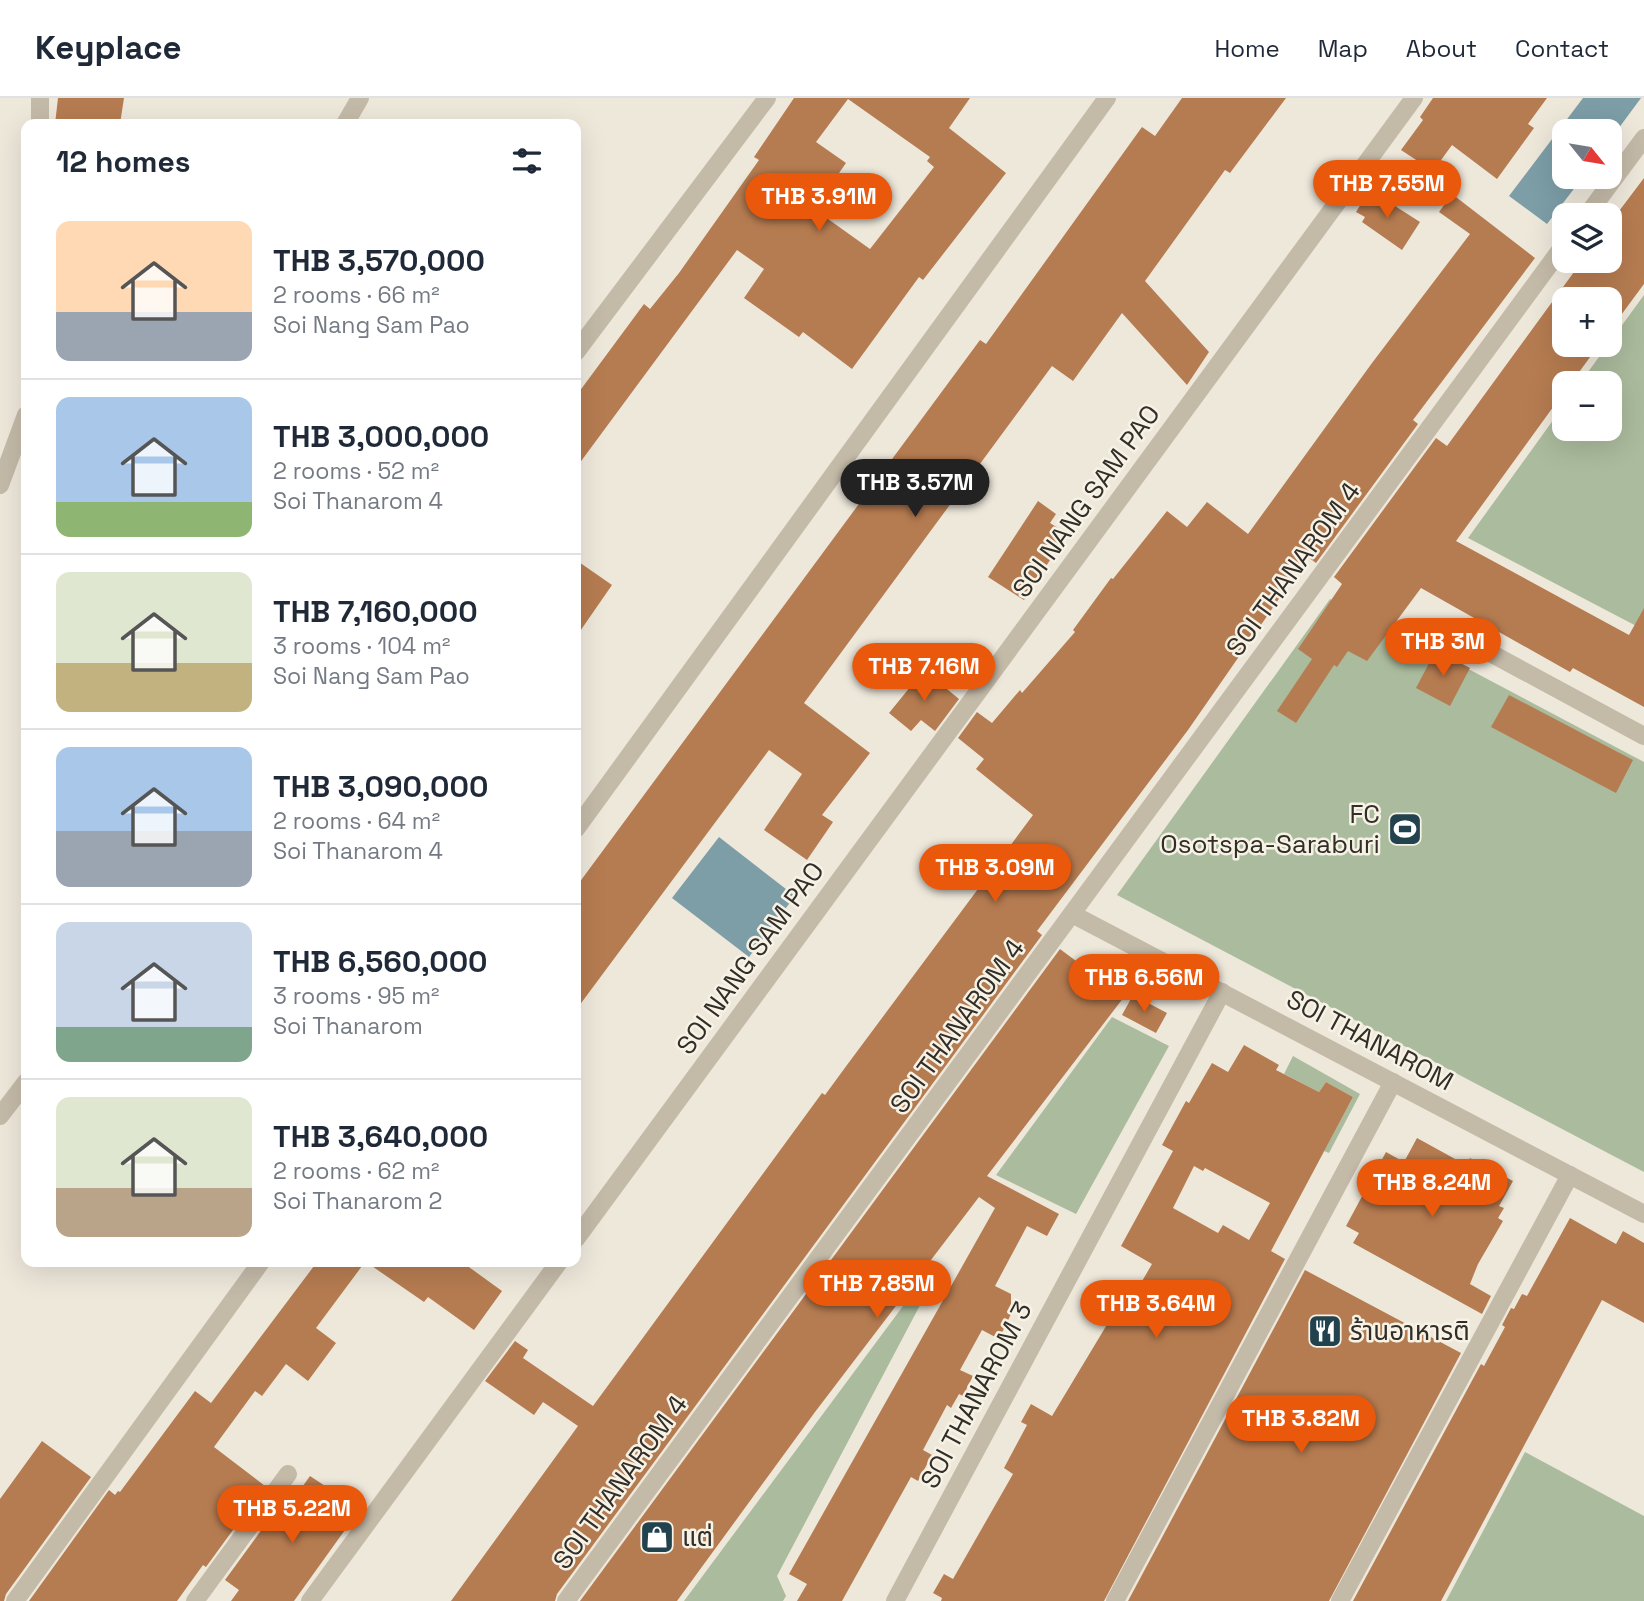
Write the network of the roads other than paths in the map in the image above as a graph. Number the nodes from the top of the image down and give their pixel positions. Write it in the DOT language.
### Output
graph roads {
  1 [pos="40,98"];
  2 [pos="359,98"];
  3 [pos="767,98"];
  4 [pos="1107,98"];
  5 [pos="1414,98"];
  6 [pos="40,119"];
  7 [pos="348,119"];
  8 [pos="1644,138"];
  9 [pos="1596,203"];
  10 [pos="1552,261"];
  11 [pos="581,345"];
  12 [pos="21,428"];
  13 [pos="0,485"];
  14 [pos="1460,636"];
  15 [pos="1644,736"];
  16 [pos="581,822"];
  17 [pos="1072,914"];
  18 [pos="1222,992"];
  19 [pos="1394,1082"];
  20 [pos="21,1089"];
  21 [pos="0,1116"];
  22 [pos="1570,1175"];
  23 [pos="1644,1213"];
  24 [pos="581,1232"];
  25 [pos="257,1267"];
  26 [pos="555,1267"];
  27 [pos="288,1474"];
  28 [pos="15,1601"];
  29 [pos="195,1601"];
  30 [pos="310,1601"];
  31 [pos="566,1601"];
  32 [pos="895,1601"];
  33 [pos="1115,1601"];
  34 [pos="1340,1601"];
  1 -- 6 [label="street"];
  2 -- 7 [label="street"];
  3 -- 11 [label="street"];
  4 -- 16 [label="street"];
  5 -- 24 [label="street, SOI NANG SAM PAO"];
  8 -- 9 [label="street"];
  10 -- 17 [label="street, SOI THANAROM 4"];
  12 -- 13 [label="street"];
  14 -- 15 [label="street"];
  17 -- 18 [label="street, SOI THANAROM"];
  17 -- 31 [label="street, SOI THANAROM 4"];
  18 -- 19 [label="street, SOI THANAROM"];
  18 -- 32 [label="street, SOI THANAROM 3"];
  19 -- 22 [label="street, SOI THANAROM"];
  19 -- 33 [label="street"];
  20 -- 21 [label="street"];
  22 -- 23 [label="street, SOI THANAROM"];
  22 -- 34 [label="street"];
  25 -- 28 [label="street"];
  26 -- 30 [label="street"];
  27 -- 29 [label="street"];
}
